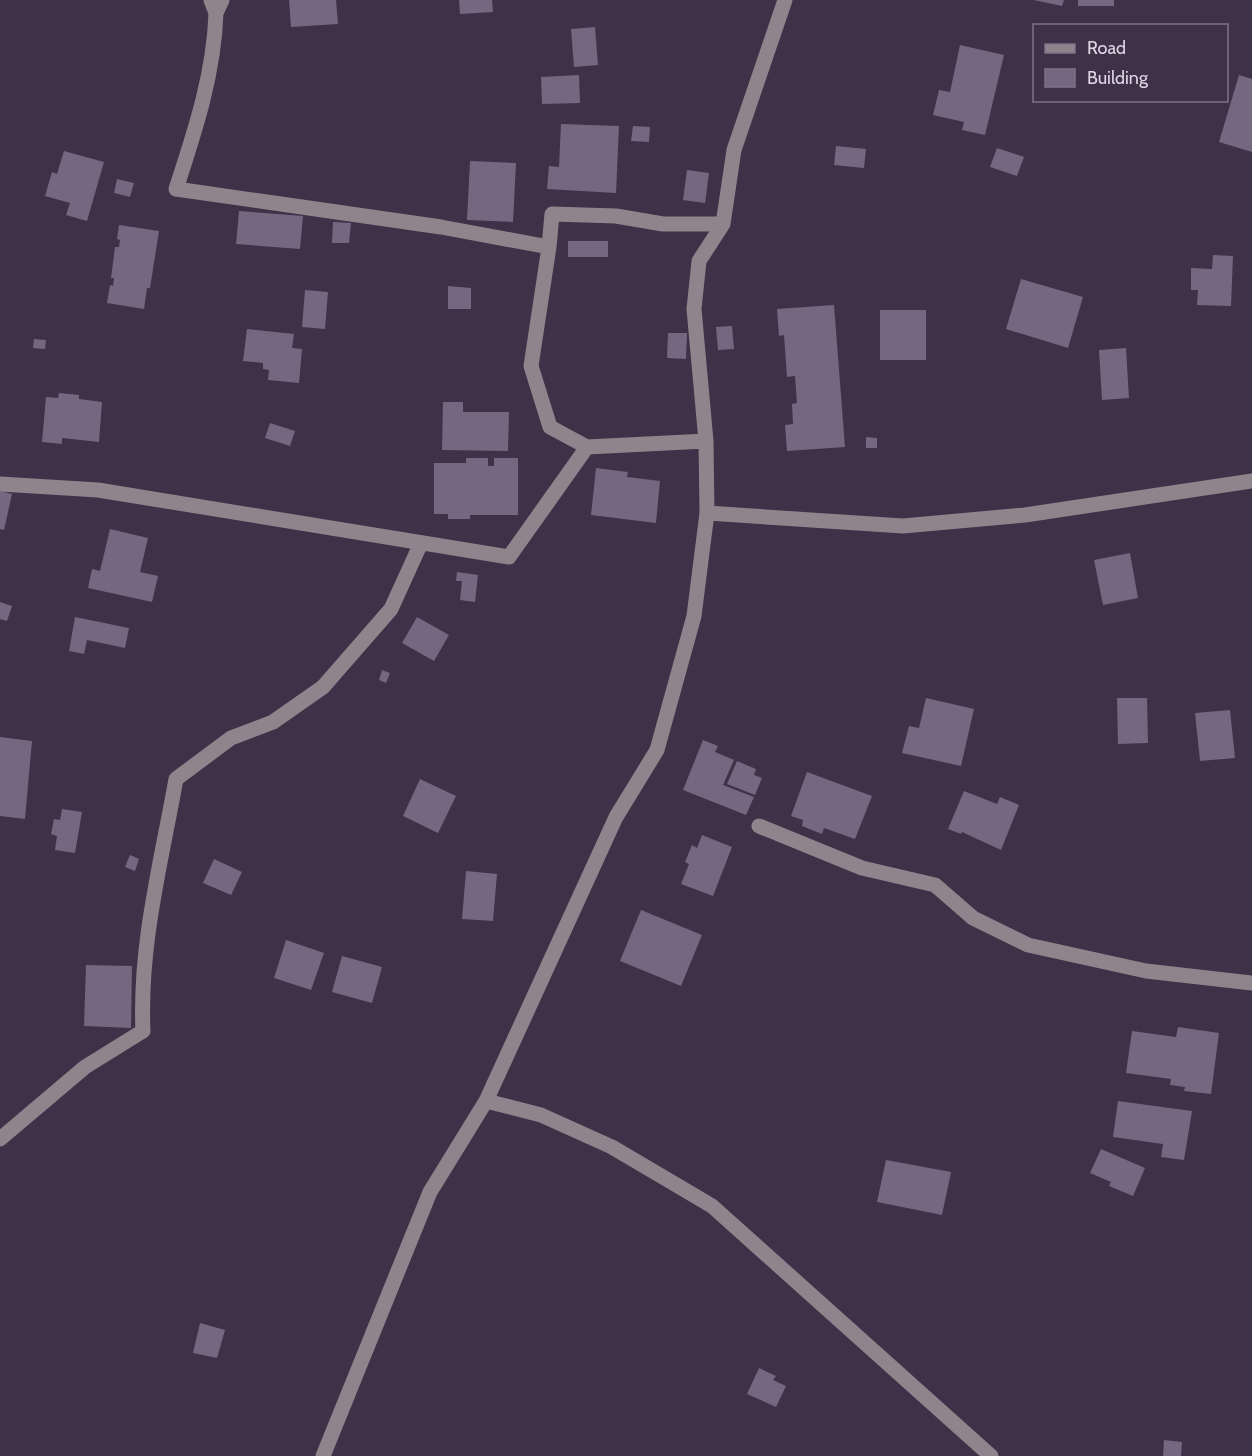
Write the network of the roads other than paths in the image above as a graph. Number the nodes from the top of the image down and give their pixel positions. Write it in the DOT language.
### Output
graph roads {
  1 [pos="785,0"];
  2 [pos="216,4"];
  3 [pos="723,224"];
  4 [pos="549,247"];
  5 [pos="705,441"];
  6 [pos="587,447"];
  7 [pos="1252,481"];
  8 [pos="0,484"];
  9 [pos="707,513"];
  10 [pos="421,543"];
  11 [pos="759,826"];
  12 [pos="1252,983"];
  13 [pos="486,1101"];
  14 [pos="0,1139"];
  15 [pos="322,1456"];
  16 [pos="991,1456"];
  1 -- 3 [label="street"];
  2 -- 4 [label="street"];
  3 -- 4 [label="street"];
  3 -- 5 [label="street"];
  4 -- 6 [label="street"];
  5 -- 6 [label="street"];
  5 -- 9 [label="street"];
  6 -- 10 [label="street"];
  7 -- 9 [label="street"];
  8 -- 10 [label="street"];
  9 -- 13 [label="street"];
  10 -- 14 [label="street"];
  11 -- 12 [label="street"];
  13 -- 15 [label="street"];
  13 -- 16 [label="street"];
}
